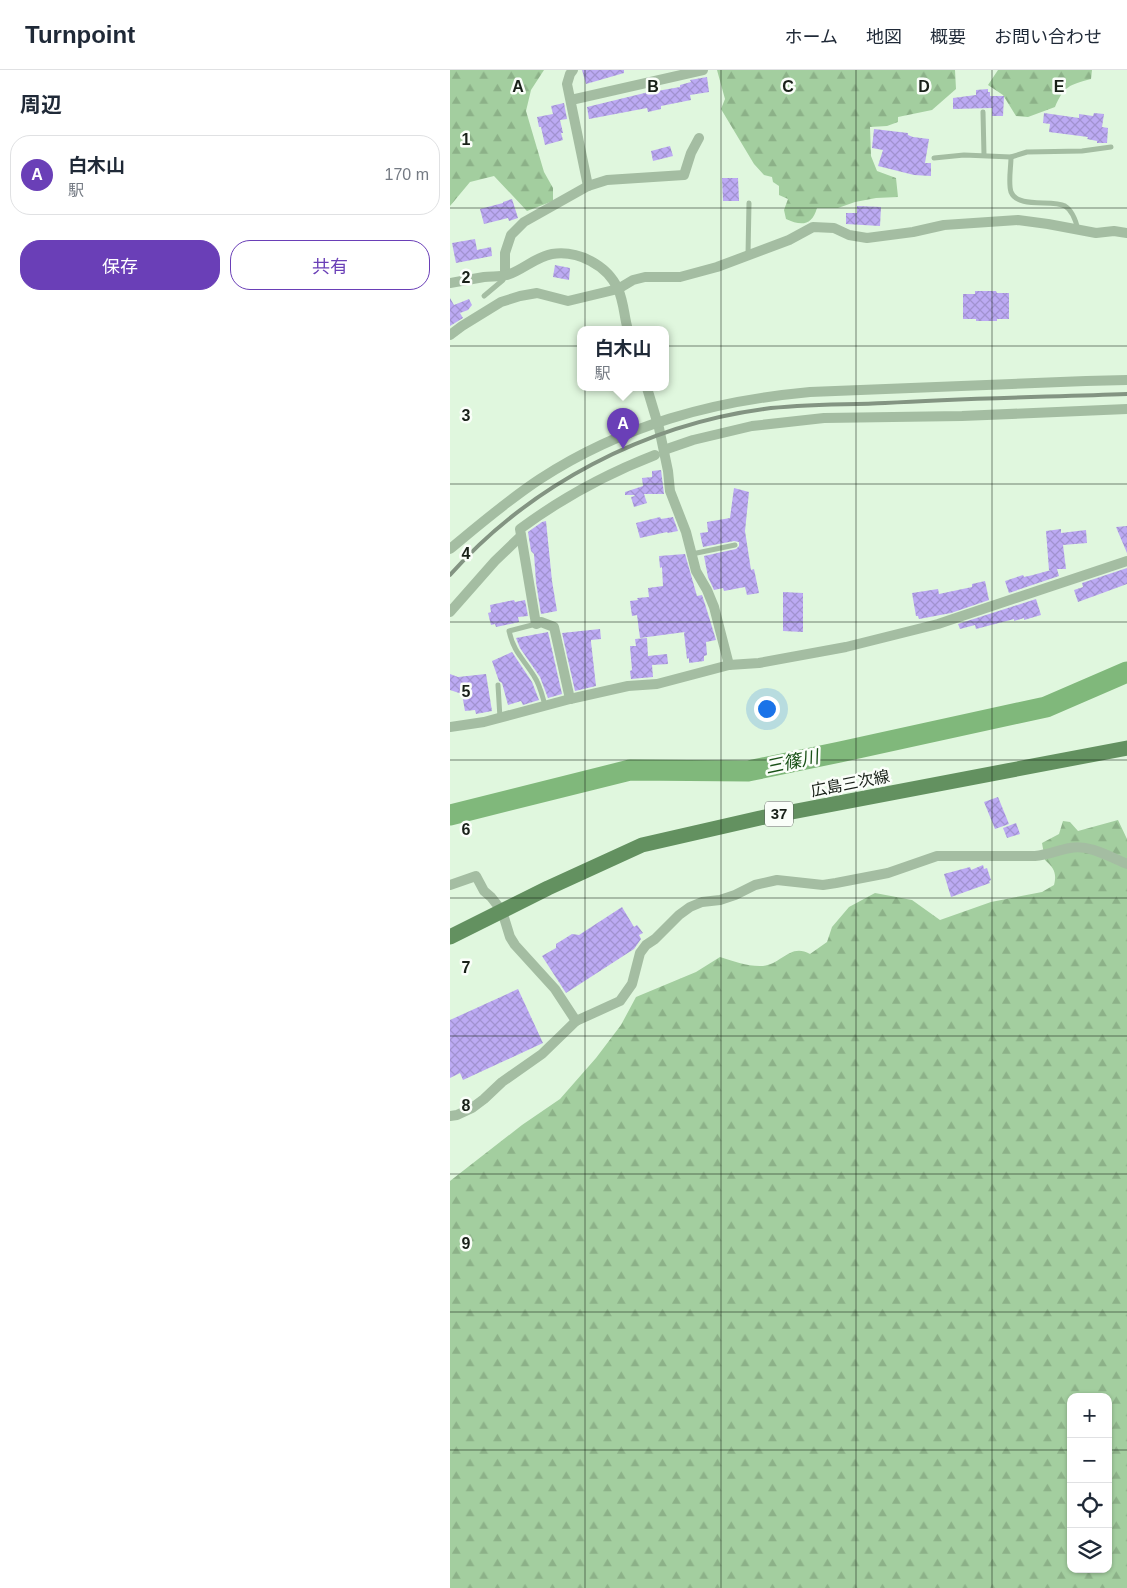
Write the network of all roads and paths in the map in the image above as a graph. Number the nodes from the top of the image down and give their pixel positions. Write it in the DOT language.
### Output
graph roads {
  1 [pos="573,70"];
  2 [pos="703,70"];
  3 [pos="571,100"];
  4 [pos="983,112"];
  5 [pos="699,138"];
  6 [pos="1111,147"];
  7 [pos="984,155"];
  8 [pos="1011,157"];
  9 [pos="934,158"];
  10 [pos="588,186"];
  11 [pos="749,203"];
  12 [pos="1078,230"];
  13 [pos="1127,232"];
  14 [pos="748,255"];
  15 [pos="505,275"];
  16 [pos="450,283"];
  17 [pos="618,289"];
  18 [pos="484,296"];
  19 [pos="627,326"];
  20 [pos="450,335"];
  21 [pos="1127,380"];
  22 [pos="648,391"];
  23 [pos="1127,409"];
  24 [pos="657,422"];
  25 [pos="659,452"];
  26 [pos="521,536"];
  27 [pos="735,545"];
  28 [pos="450,549"];
  29 [pos="692,554"];
  30 [pos="1127,561"];
  31 [pos="450,612"];
  32 [pos="536,624"];
  33 [pos="729,665"];
  34 [pos="498,685"];
  35 [pos="570,699"];
  36 [pos="546,706"];
  37 [pos="500,718"];
  38 [pos="450,727"];
  39 [pos="1127,748"];
  40 [pos="1127,864"];
  41 [pos="450,885"];
  42 [pos="502,911"];
  43 [pos="450,937"];
  44 [pos="576,1021"];
  45 [pos="450,1116"];
  1 -- 3 [label="street"];
  2 -- 3 [label="street"];
  3 -- 10 [label="street"];
  4 -- 7 [label="lane"];
  5 -- 10 [label="street"];
  6 -- 8 [label="lane"];
  7 -- 8 [label="lane"];
  7 -- 9 [label="lane"];
  8 -- 12 [label="lane"];
  10 -- 15 [label="street"];
  11 -- 14 [label="lane"];
  12 -- 13 [label="street"];
  12 -- 14 [label="street"];
  14 -- 17 [label="street"];
  15 -- 16 [label="street"];
  15 -- 17 [label="street"];
  15 -- 18 [label="lane"];
  17 -- 19 [label="street"];
  17 -- 20 [label="street"];
  21 -- 24 [label="street"];
  22 -- 24 [label="street"];
  23 -- 25 [label="street"];
  24 -- 25 [label="street"];
  24 -- 28 [label="street"];
  25 -- 26 [label="street"];
  25 -- 29 [label="street"];
  26 -- 31 [label="street"];
  26 -- 32 [label="street"];
  27 -- 29 [label="lane"];
  29 -- 33 [label="street"];
  30 -- 33 [label="street"];
  32 -- 35 [label="street"];
  32 -- 36 [label="lane"];
  33 -- 35 [label="street"];
  34 -- 37 [label="lane"];
  35 -- 36 [label="street"];
  36 -- 37 [label="street"];
  37 -- 38 [label="street"];
  39 -- 42 [label="main road, 広島三次線 / 37"];
  40 -- 44 [label="street"];
  41 -- 42 [label="street"];
  42 -- 43 [label="main road, 広島三次線 / 37"];
  42 -- 44 [label="street"];
  44 -- 45 [label="street"];
}
